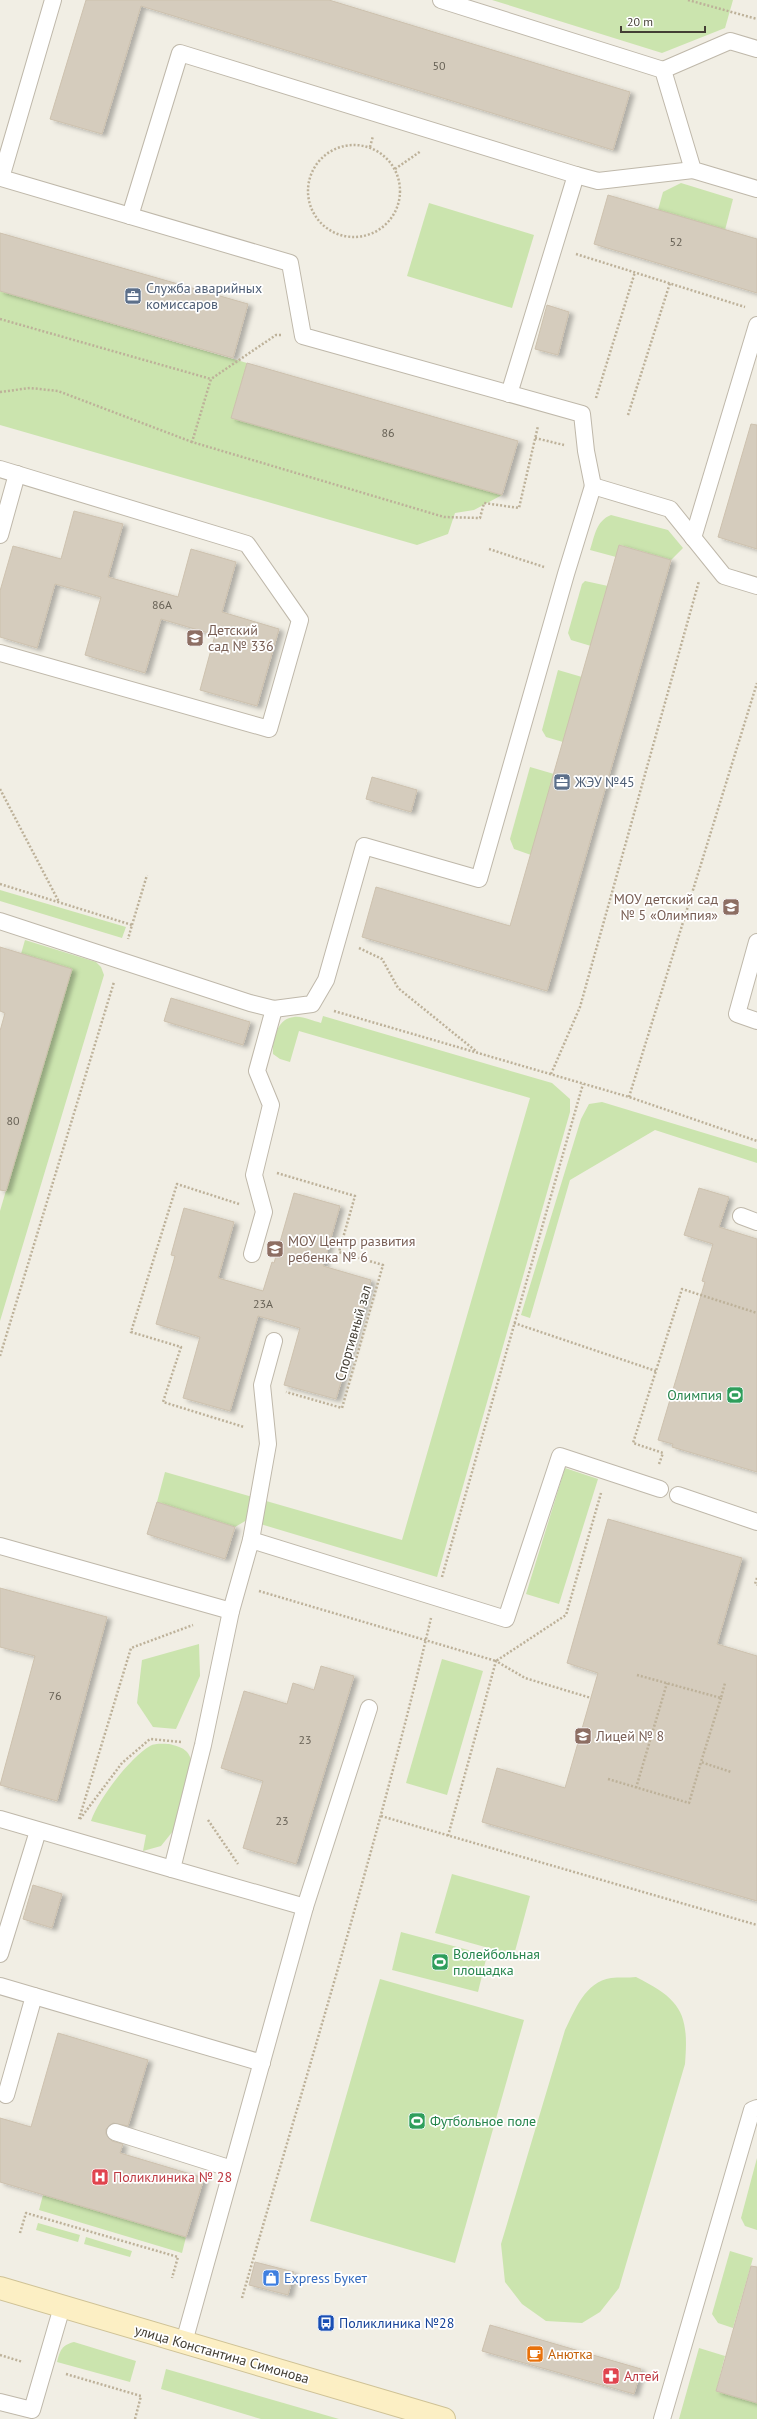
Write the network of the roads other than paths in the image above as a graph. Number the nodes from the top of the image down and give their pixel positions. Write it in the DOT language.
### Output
graph roads {
  1 [pos="53,0"];
  2 [pos="440,0"];
  3 [pos="757,49"];
  4 [pos="663,70"];
  5 [pos="693,170"];
  6 [pos="576,175"];
  7 [pos="1,178"];
  8 [pos="757,189"];
  9 [pos="130,216"];
  10 [pos="757,325"];
  11 [pos="509,394"];
  12 [pos="0,469"];
  13 [pos="17,474"];
  14 [pos="593,486"];
  15 [pos="0,535"];
  16 [pos="693,538"];
  17 [pos="757,586"];
  18 [pos="0,653"];
  19 [pos="0,921"];
  20 [pos="757,942"];
  21 [pos="274,1009"];
  22 [pos="757,1021"];
  23 [pos="741,1216"];
  24 [pos="757,1222"];
  25 [pos="252,1254"];
  26 [pos="274,1341"];
  27 [pos="656,1488"];
  28 [pos="678,1495"];
  29 [pos="757,1522"];
  30 [pos="251,1540"];
  31 [pos="0,1546"];
  32 [pos="231,1611"];
  33 [pos="369,1708"];
  34 [pos="0,1819"];
  35 [pos="38,1831"];
  36 [pos="172,1869"];
  37 [pos="305,1907"];
  38 [pos="0,1954"];
  39 [pos="0,1986"];
  40 [pos="34,1996"];
  41 [pos="262,2063"];
  42 [pos="6,2095"];
  43 [pos="757,2108"];
  44 [pos="115,2132"];
  45 [pos="232,2169"];
  46 [pos="0,2288"];
  47 [pos="62,2306"];
  48 [pos="184,2342"];
  49 [pos="0,2402"];
  50 [pos="444,2419"];
  51 [pos="662,2419"];
  1 -- 7 [label="lane"];
  2 -- 4 [label="lane"];
  3 -- 4 [label="lane"];
  4 -- 5 [label="lane"];
  5 -- 6 [label="lane"];
  5 -- 8 [label="lane"];
  6 -- 9 [label="lane"];
  6 -- 11 [label="lane"];
  7 -- 9 [label="lane"];
  9 -- 11 [label="lane"];
  10 -- 16 [label="lane"];
  11 -- 14 [label="lane"];
  12 -- 13 [label="lane"];
  13 -- 15 [label="lane"];
  13 -- 18 [label="lane"];
  14 -- 16 [label="lane"];
  14 -- 21 [label="lane"];
  16 -- 17 [label="lane"];
  19 -- 21 [label="lane"];
  20 -- 22 [label="lane"];
  21 -- 25 [label="lane"];
  23 -- 24 [label="lane"];
  26 -- 30 [label="lane"];
  27 -- 30 [label="lane"];
  28 -- 29 [label="lane"];
  30 -- 32 [label="lane"];
  31 -- 32 [label="lane"];
  32 -- 36 [label="lane"];
  33 -- 37 [label="lane"];
  34 -- 35 [label="lane"];
  35 -- 36 [label="lane"];
  35 -- 38 [label="lane"];
  36 -- 37 [label="lane"];
  37 -- 41 [label="lane"];
  39 -- 40 [label="lane"];
  40 -- 41 [label="lane"];
  40 -- 42 [label="lane"];
  41 -- 45 [label="lane"];
  43 -- 51 [label="lane"];
  44 -- 45 [label="lane"];
  45 -- 48 [label="lane"];
  46 -- 47 [label="main road, улица Константина Симонова"];
  47 -- 48 [label="main road, улица Константина Симонова"];
  47 -- 49 [label="lane"];
  48 -- 50 [label="main road, улица Константина Симонова"];
}
